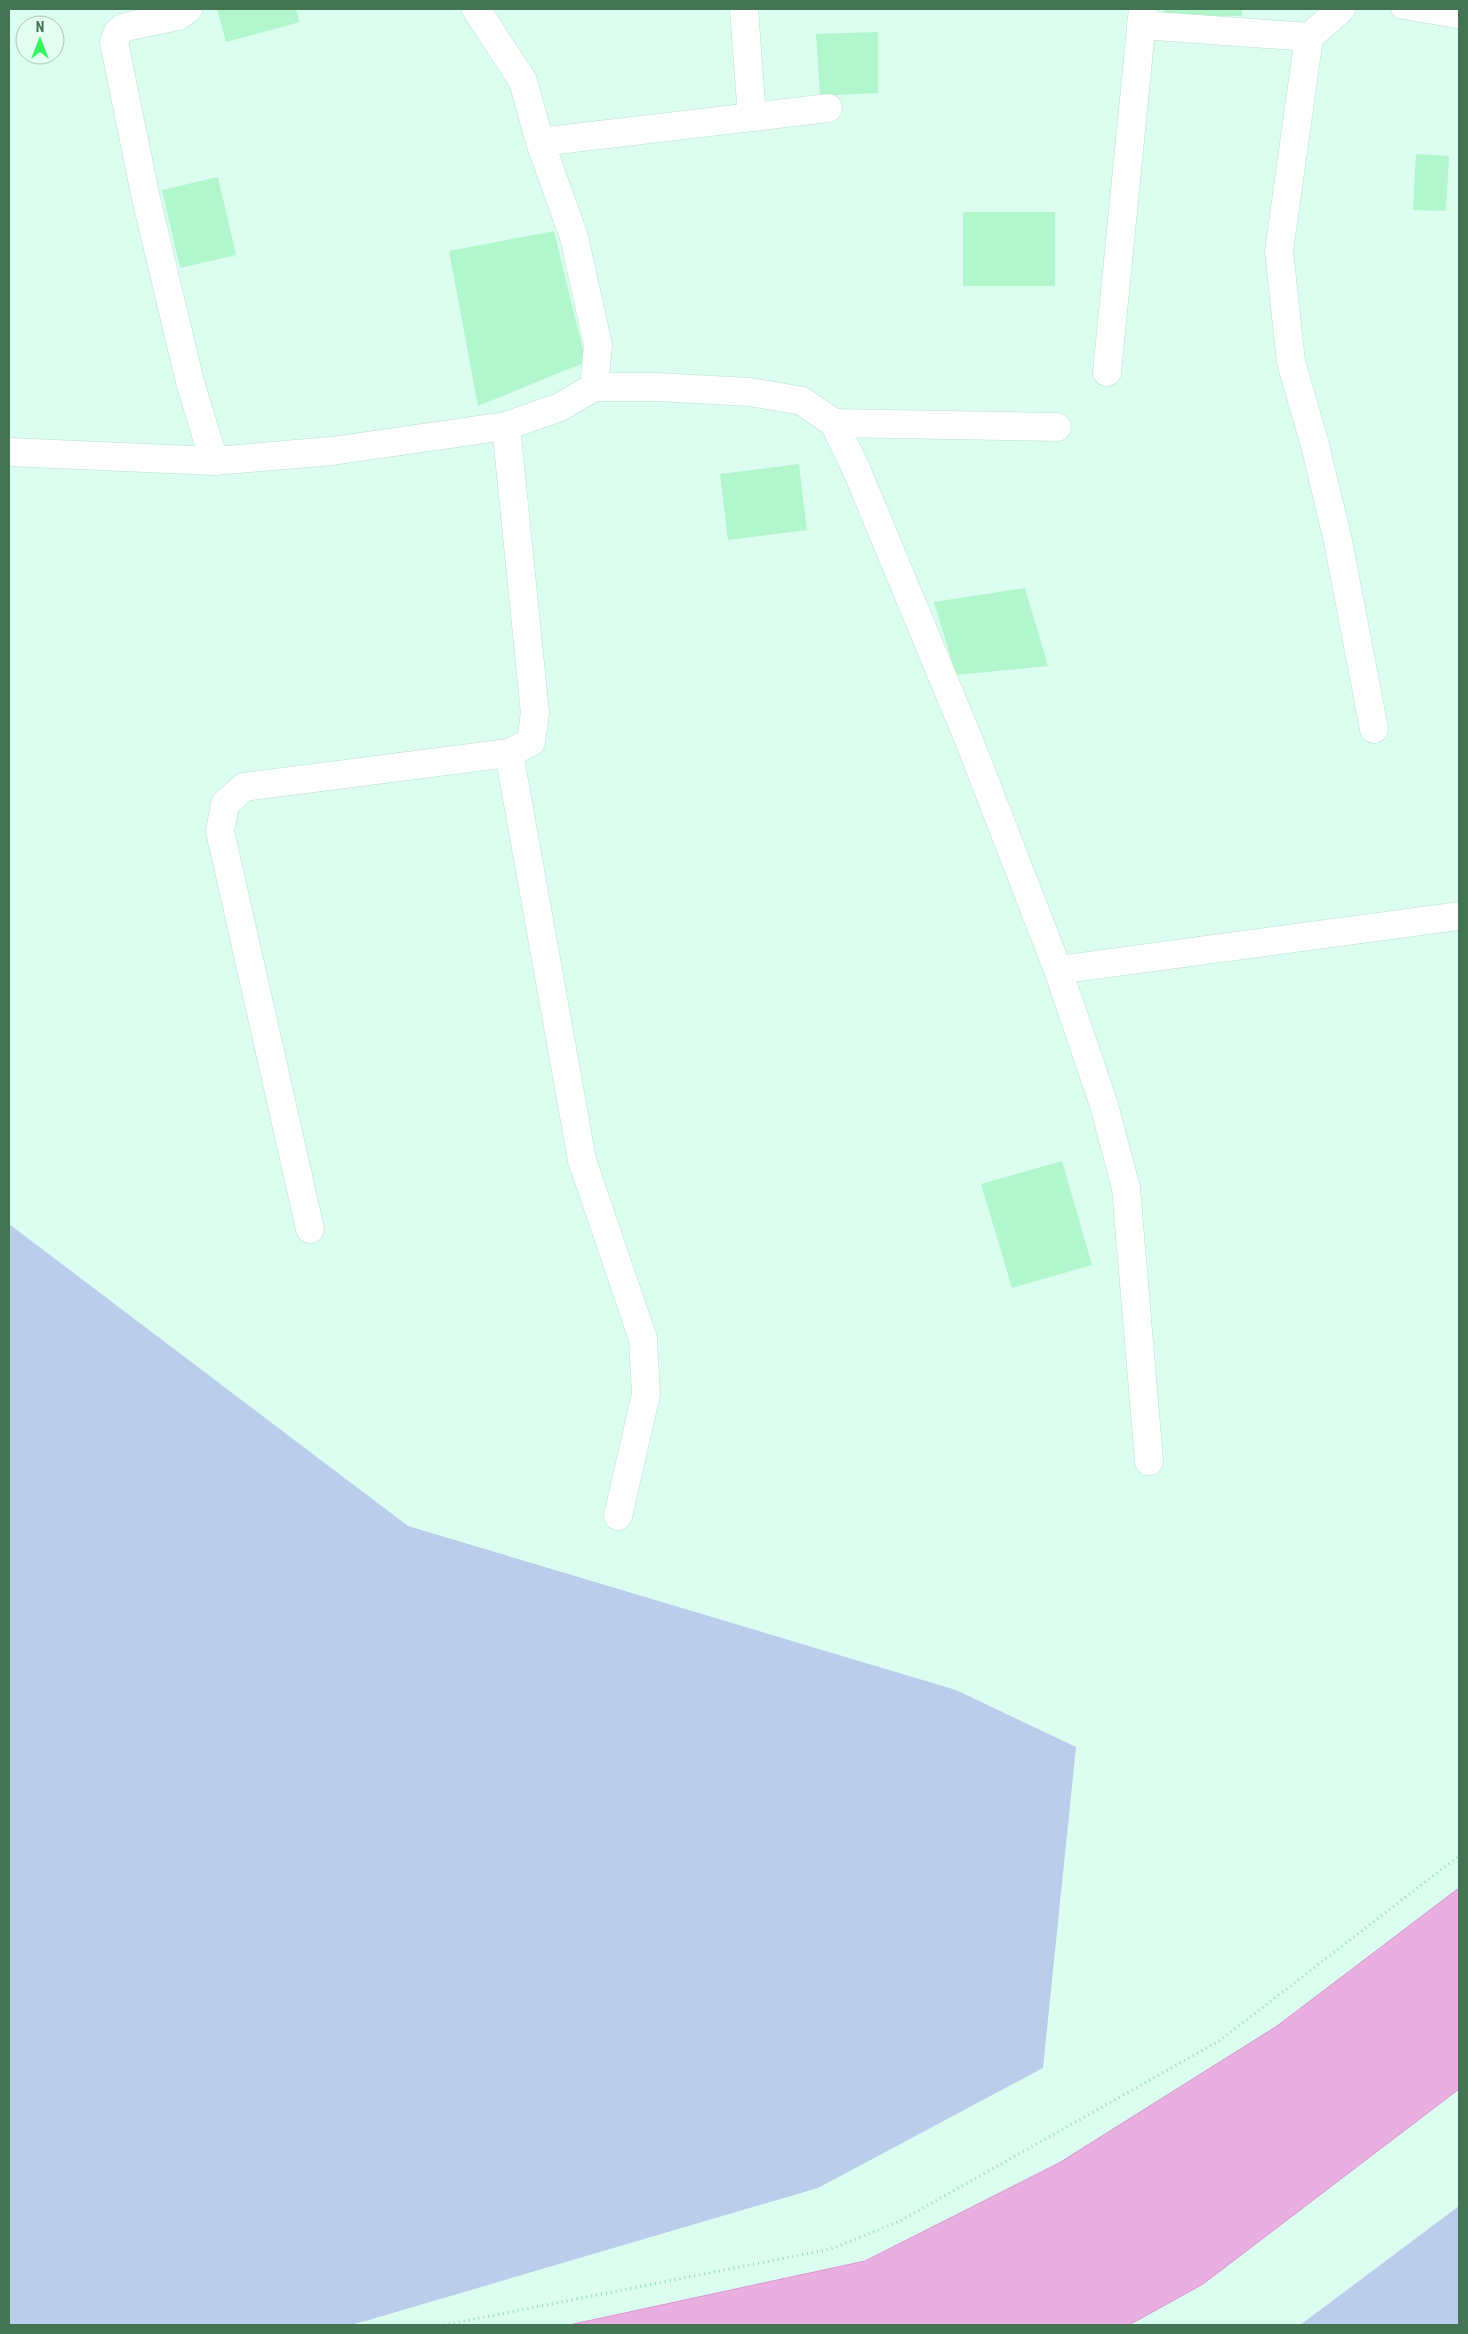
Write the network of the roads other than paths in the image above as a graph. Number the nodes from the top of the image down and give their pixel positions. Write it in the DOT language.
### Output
graph roads {
  1 [pos="188,9"];
  2 [pos="476,9"];
  3 [pos="744,9"];
  4 [pos="1341,9"];
  5 [pos="1401,9"];
  6 [pos="1142,17"];
  7 [pos="1459,19"];
  8 [pos="1309,37"];
  9 [pos="828,108"];
  10 [pos="752,117"];
  11 [pos="540,142"];
  12 [pos="1107,372"];
  13 [pos="594,387"];
  14 [pos="834,423"];
  15 [pos="506,426"];
  16 [pos="1057,427"];
  17 [pos="9,452"];
  18 [pos="214,461"];
  19 [pos="1374,729"];
  20 [pos="509,753"];
  21 [pos="1459,916"];
  22 [pos="1058,970"];
  23 [pos="310,1229"];
  24 [pos="1149,1461"];
  25 [pos="618,1516"];
  1 -- 18 [label="street"];
  2 -- 11 [label="street"];
  3 -- 10 [label="street"];
  4 -- 8 [label="street"];
  5 -- 7 [label="lane"];
  6 -- 8 [label="street"];
  6 -- 12 [label="street"];
  8 -- 19 [label="street"];
  9 -- 10 [label="street"];
  10 -- 11 [label="street"];
  11 -- 13 [label="street"];
  13 -- 14 [label="street"];
  13 -- 15 [label="street"];
  14 -- 16 [label="street"];
  14 -- 22 [label="street"];
  15 -- 18 [label="street"];
  15 -- 20 [label="street"];
  17 -- 18 [label="street"];
  20 -- 23 [label="street"];
  20 -- 25 [label="street"];
  21 -- 22 [label="street"];
  22 -- 24 [label="street"];
}
